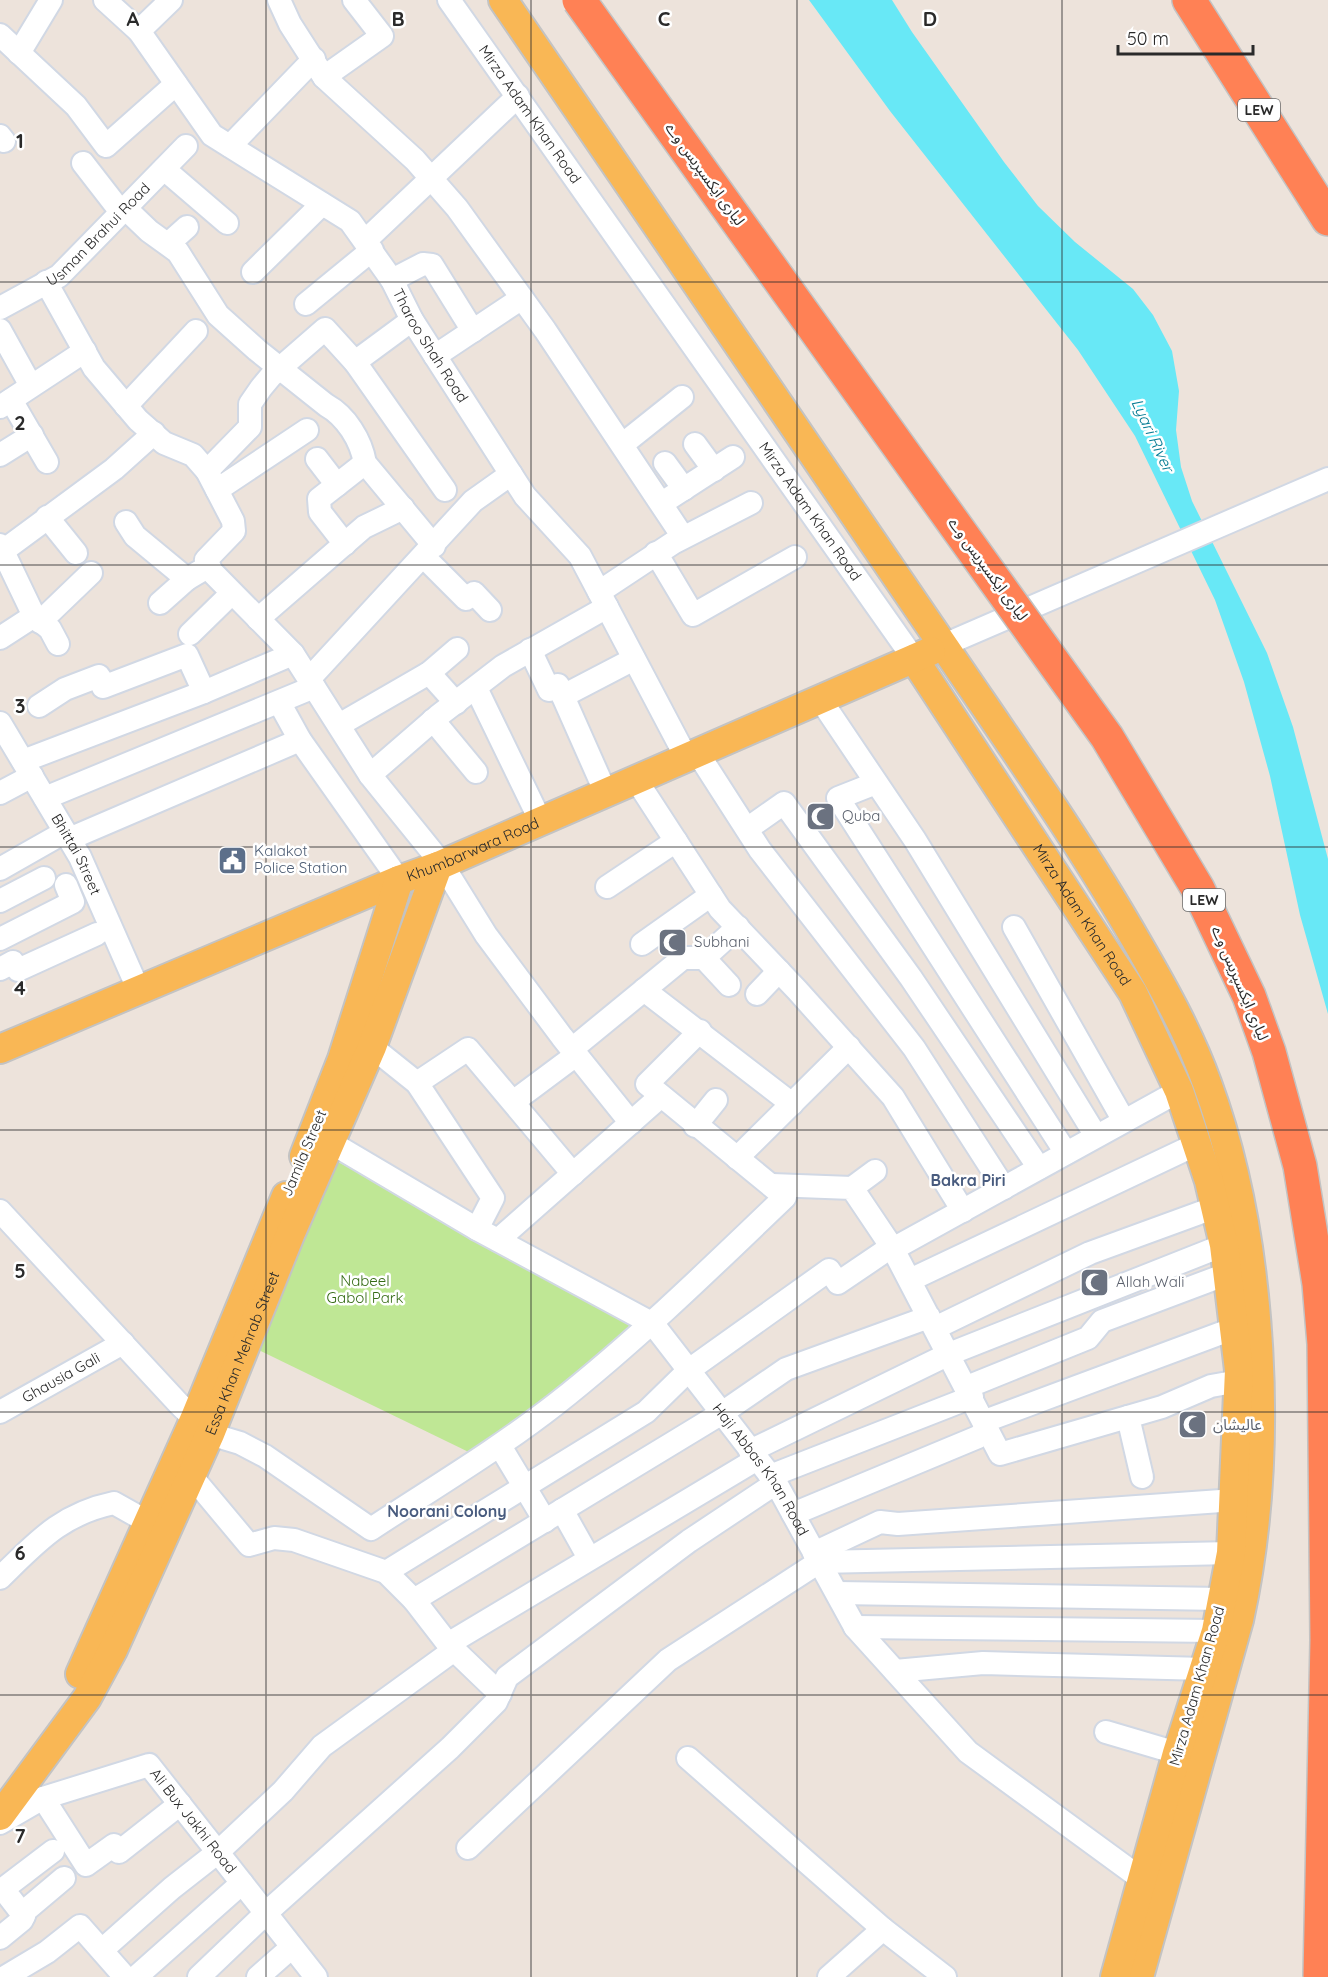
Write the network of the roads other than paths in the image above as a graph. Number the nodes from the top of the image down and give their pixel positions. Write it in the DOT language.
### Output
graph roads {
  1 [pos="51,0"];
  2 [pos="105,0"];
  3 [pos="171,0"];
  4 [pos="279,0"];
  5 [pos="354,0"];
  6 [pos="449,0"];
  7 [pos="503,0"];
  8 [pos="579,0"];
  9 [pos="1189,0"];
  10 [pos="139,31"];
  11 [pos="0,35"];
  12 [pos="19,53"];
  13 [pos="319,68"];
  14 [pos="176,84"];
  15 [pos="518,96"];
  16 [pos="186,146"];
  17 [pos="230,146"];
  18 [pos="83,163"];
  19 [pos="164,169"];
  20 [pos="432,180"];
  21 [pos="322,204"];
  22 [pos="123,210"];
  23 [pos="1328,219"];
  24 [pos="227,223"];
  25 [pos="187,227"];
  26 [pos="168,244"];
  27 [pos="368,245"];
  28 [pos="253,272"];
  29 [pos="392,280"];
  30 [pos="46,282"];
  31 [pos="522,298"];
  32 [pos="306,304"];
  33 [pos="0,308"];
  34 [pos="412,320"];
  35 [pos="0,330"];
  36 [pos="473,331"];
  37 [pos="196,332"];
  38 [pos="85,351"];
  39 [pos="435,356"];
  40 [pos="355,362"];
  41 [pos="280,368"];
  42 [pos="31,386"];
  43 [pos="682,397"];
  44 [pos="5,403"];
  45 [pos="126,406"];
  46 [pos="307,430"];
  47 [pos="154,433"];
  48 [pos="32,435"];
  49 [pos="623,444"];
  50 [pos="695,444"];
  51 [pos="0,455"];
  52 [pos="733,457"];
  53 [pos="317,459"];
  54 [pos="47,462"];
  55 [pos="365,463"];
  56 [pos="665,463"];
  57 [pos="714,470"];
  58 [pos="511,474"];
  59 [pos="1328,479"];
  60 [pos="212,480"];
  61 [pos="337,485"];
  62 [pos="684,489"];
  63 [pos="445,490"];
  64 [pos="662,503"];
  65 [pos="751,503"];
  66 [pos="403,508"];
  67 [pos="47,517"];
  68 [pos="126,522"];
  69 [pos="683,537"];
  70 [pos="345,544"];
  71 [pos="2,548"];
  72 [pos="429,551"];
  73 [pos="76,553"];
  74 [pos="656,554"];
  75 [pos="795,557"];
  76 [pos="209,566"];
  77 [pos="91,573"];
  78 [pos="187,579"];
  79 [pos="232,593"];
  80 [pos="603,600"];
  81 [pos="160,603"];
  82 [pos="490,610"];
  83 [pos="37,619"];
  84 [pos="258,619"];
  85 [pos="190,634"];
  86 [pos="0,638"];
  87 [pos="58,644"];
  88 [pos="944,645"];
  89 [pos="457,649"];
  90 [pos="530,650"];
  91 [pos="293,654"];
  92 [pos="634,659"];
  93 [pos="914,659"];
  94 [pos="429,673"];
  95 [pos="238,678"];
  96 [pos="312,683"];
  97 [pos="476,688"];
  98 [pos="204,692"];
  99 [pos="563,696"];
  100 [pos="820,699"];
  101 [pos="279,702"];
  102 [pos="456,703"];
  103 [pos="39,706"];
  104 [pos="253,713"];
  105 [pos="433,720"];
  106 [pos="0,723"];
  107 [pos="339,725"];
  108 [pos="300,740"];
  109 [pos="692,754"];
  110 [pos="27,768"];
  111 [pos="476,771"];
  112 [pos="370,775"];
  113 [pos="635,778"];
  114 [pos="876,783"];
  115 [pos="605,791"];
  116 [pos="0,793"];
  117 [pos="45,798"];
  118 [pos="540,819"];
  119 [pos="747,829"];
  120 [pos="67,835"];
  121 [pos="676,841"];
  122 [pos="440,865"];
  123 [pos="0,869"];
  124 [pos="44,878"];
  125 [pos="399,880"];
  126 [pos="66,885"];
  127 [pos="607,887"];
  128 [pos="711,895"];
  129 [pos="0,902"];
  130 [pos="738,927"];
  131 [pos="1014,927"];
  132 [pos="97,934"];
  133 [pos="0,939"];
  134 [pos="642,944"];
  135 [pos="704,958"];
  136 [pos="0,969"];
  137 [pos="779,971"];
  138 [pos="996,973"];
  139 [pos="729,985"];
  140 [pos="644,990"];
  141 [pos="139,991"];
  142 [pos="963,993"];
  143 [pos="756,994"];
  144 [pos="700,1030"];
  145 [pos="372,1047"];
  146 [pos="849,1047"];
  147 [pos="0,1049"];
  148 [pos="574,1052"];
  149 [pos="417,1083"];
  150 [pos="1179,1091"];
  151 [pos="661,1096"];
  152 [pos="716,1100"];
  153 [pos="513,1102"];
  154 [pos="792,1104"];
  155 [pos="1124,1121"];
  156 [pos="632,1123"];
  157 [pos="695,1126"];
  158 [pos="1096,1136"];
  159 [pos="322,1137"];
  160 [pos="1197,1144"];
  161 [pos="1066,1153"];
  162 [pos="737,1158"];
  163 [pos="1038,1168"];
  164 [pos="875,1171"];
  165 [pos="573,1174"];
  166 [pos="772,1185"];
  167 [pos="852,1188"];
  168 [pos="1004,1188"];
  169 [pos="1216,1207"];
  170 [pos="0,1211"];
  171 [pos="963,1211"];
  172 [pos="477,1229"];
  173 [pos="498,1240"];
  174 [pos="1224,1245"];
  175 [pos="892,1248"];
  176 [pos="1227,1274"];
  177 [pos="910,1280"];
  178 [pos="932,1322"];
  179 [pos="653,1324"];
  180 [pos="1235,1328"];
  181 [pos="123,1343"];
  182 [pos="949,1354"];
  183 [pos="689,1370"];
  184 [pos="1239,1382"];
  185 [pos="969,1392"];
  186 [pos="0,1412"];
  187 [pos="722,1413"];
  188 [pos="1128,1417"];
  189 [pos="986,1425"];
  190 [pos="202,1427"];
  191 [pos="500,1446"];
  192 [pos="184,1467"];
  193 [pos="763,1467"];
  194 [pos="1142,1477"];
  195 [pos="524,1486"];
  196 [pos="1234,1500"];
  197 [pos="793,1514"];
  198 [pos="553,1516"];
  199 [pos="148,1522"];
  200 [pos="1231,1553"];
  201 [pos="817,1557"];
  202 [pos="589,1558"];
  203 [pos="386,1572"];
  204 [pos="0,1578"];
  205 [pos="837,1593"];
  206 [pos="1222,1599"];
  207 [pos="414,1600"];
  208 [pos="855,1627"];
  209 [pos="1216,1631"];
  210 [pos="451,1647"];
  211 [pos="1205,1669"];
  212 [pos="895,1671"];
  213 [pos="500,1694"];
  214 [pos="1106,1732"];
  215 [pos="1177,1754"];
  216 [pos="688,1758"];
  217 [pos="0,1789"];
  218 [pos="43,1798"];
  219 [pos="180,1804"];
  220 [pos="0,1816"];
  221 [pos="0,1823"];
  222 [pos="468,1848"];
  223 [pos="53,1851"];
  224 [pos="218,1852"];
  225 [pos="64,1878"];
  226 [pos="1143,1880"];
  227 [pos="242,1883"];
  228 [pos="266,1913"];
  229 [pos="24,1916"];
  230 [pos="883,1929"];
  231 [pos="0,1938"];
  232 [pos="292,1947"];
  233 [pos="102,1950"];
  234 [pos="160,1970"];
  235 [pos="2,1977"];
  236 [pos="125,1977"];
  237 [pos="136,1977"];
  238 [pos="199,1977"];
  239 [pos="258,1977"];
  240 [pos="316,1977"];
  241 [pos="829,1977"];
  242 [pos="945,1977"];
  243 [pos="1115,1977"];
  244 [pos="1139,1977"];
  245 [pos="1320,1977"];
  1 -- 12 [label="street"];
  2 -- 10 [label="street, Tharoo Shah Road"];
  3 -- 10 [label="street"];
  4 -- 13 [label="street"];
  5 -- 13 [label="street"];
  6 -- 15 [label="street, Mirza Adam Khan Road"];
  7 -- 88 [label="main road, Mirza Adam Khan Road"];
  8 -- 245 [label="highway, لیاری ایکسپریس وے / LEW, bridge"];
  9 -- 23 [label="highway, LEW"];
  10 -- 14 [label="street, Tharoo Shah Road"];
  11 -- 12 [label="street"];
  12 -- 14 [label="street"];
  13 -- 17 [label="street"];
  13 -- 20 [label="street"];
  14 -- 17 [label="street, Tharoo Shah Road"];
  15 -- 20 [label="street"];
  15 -- 93 [label="street, Mirza Adam Khan Road"];
  16 -- 19 [label="street, Usman Brahui Road"];
  17 -- 21 [label="street, Tharoo Shah Road"];
  18 -- 22 [label="street"];
  19 -- 22 [label="street, Usman Brahui Road"];
  19 -- 24 [label="street"];
  20 -- 27 [label="street"];
  20 -- 31 [label="street"];
  21 -- 27 [label="street, Tharoo Shah Road"];
  21 -- 28 [label="street"];
  22 -- 26 [label="street"];
  22 -- 30 [label="street, Usman Brahui Road"];
  25 -- 26 [label="street"];
  26 -- 41 [label="street"];
  27 -- 29 [label="street, Tharoo Shah Road"];
  27 -- 32 [label="street"];
  29 -- 34 [label="street, Tharoo Shah Road"];
  29 -- 36 [label="street"];
  30 -- 33 [label="street, Usman Brahui Road"];
  30 -- 38 [label="street"];
  31 -- 36 [label="street"];
  31 -- 49 [label="street"];
  34 -- 39 [label="street, Tharoo Shah Road"];
  34 -- 40 [label="street"];
  35 -- 42 [label="street"];
  36 -- 39 [label="street"];
  37 -- 45 [label="street"];
  38 -- 42 [label="street"];
  38 -- 45 [label="street"];
  39 -- 58 [label="street, Tharoo Shah Road"];
  40 -- 41 [label="street"];
  40 -- 63 [label="street"];
  41 -- 55 [label="street"];
  41 -- 60 [label="street"];
  42 -- 44 [label="street"];
  43 -- 49 [label="street"];
  44 -- 48 [label="street"];
  45 -- 47 [label="street"];
  46 -- 60 [label="street"];
  47 -- 60 [label="street"];
  47 -- 67 [label="street"];
  48 -- 51 [label="street"];
  48 -- 54 [label="street"];
  49 -- 64 [label="street"];
  50 -- 57 [label="street"];
  52 -- 57 [label="street"];
  53 -- 61 [label="street"];
  55 -- 61 [label="street"];
  55 -- 66 [label="street"];
  56 -- 62 [label="street"];
  57 -- 62 [label="street"];
  58 -- 72 [label="street"];
  58 -- 80 [label="street, Tharoo Shah Road"];
  59 -- 88 [label="street"];
  60 -- 76 [label="street"];
  61 -- 70 [label="street"];
  62 -- 64 [label="street"];
  64 -- 69 [label="street"];
  65 -- 69 [label="street"];
  66 -- 70 [label="street"];
  66 -- 72 [label="street"];
  67 -- 71 [label="street"];
  67 -- 73 [label="street"];
  68 -- 78 [label="street"];
  69 -- 74 [label="street"];
  70 -- 84 [label="street"];
  71 -- 83 [label="street"];
  72 -- 82 [label="street"];
  72 -- 96 [label="street"];
  74 -- 75 [label="street"];
  74 -- 80 [label="street"];
  76 -- 78 [label="street"];
  76 -- 79 [label="street"];
  77 -- 83 [label="street"];
  78 -- 81 [label="street"];
  79 -- 84 [label="street"];
  79 -- 85 [label="street"];
  80 -- 90 [label="street"];
  80 -- 92 [label="street, Tharoo Shah Road"];
  83 -- 86 [label="street"];
  83 -- 87 [label="street"];
  84 -- 91 [label="street"];
  88 -- 93 [label="main road, Khumbarwara Road"];
  88 -- 244 [label="main road, Mirza Adam Khan Road"];
  89 -- 94 [label="street"];
  90 -- 97 [label="street"];
  90 -- 99 [label="street"];
  91 -- 95 [label="street"];
  91 -- 96 [label="street"];
  92 -- 99 [label="street"];
  92 -- 109 [label="street, Tharoo Shah Road"];
  93 -- 100 [label="main road, Khumbarwara Road"];
  93 -- 150 [label="main road, Mirza Adam Khan Road"];
  94 -- 102 [label="street"];
  94 -- 107 [label="street"];
  95 -- 98 [label="street"];
  95 -- 104 [label="street"];
  96 -- 101 [label="street"];
  96 -- 107 [label="street"];
  97 -- 102 [label="street"];
  97 -- 118 [label="street"];
  98 -- 103 [label="street"];
  98 -- 110 [label="street"];
  99 -- 115 [label="street"];
  100 -- 109 [label="main road, Khumbarwara Road"];
  100 -- 114 [label="street"];
  101 -- 104 [label="street"];
  101 -- 108 [label="street"];
  102 -- 105 [label="street"];
  104 -- 117 [label="street"];
  105 -- 111 [label="street"];
  105 -- 112 [label="street"];
  106 -- 110 [label="street, Bhittai Street"];
  107 -- 112 [label="street"];
  108 -- 120 [label="street"];
  108 -- 125 [label="street"];
  109 -- 113 [label="main road, Khumbarwara Road"];
  109 -- 119 [label="street, Tharoo Shah Road"];
  110 -- 116 [label="street"];
  110 -- 117 [label="street, Bhittai Street"];
  112 -- 122 [label="street"];
  113 -- 115 [label="main road, Khumbarwara Road"];
  113 -- 121 [label="street"];
  114 -- 138 [label="street"];
  114 -- 142 [label="street"];
  115 -- 118 [label="main road, Khumbarwara Road"];
  117 -- 120 [label="street, Bhittai Street"];
  118 -- 122 [label="main road, Khumbarwara Road"];
  119 -- 163 [label="street"];
  119 -- 168 [label="street, Tharoo Shah Road"];
  120 -- 123 [label="street"];
  120 -- 141 [label="street, Bhittai Street"];
  121 -- 127 [label="street"];
  121 -- 128 [label="street"];
  122 -- 125 [label="main road, Khumbarwara Road"];
  122 -- 145 [label="main road, Essa Khan Mehrab Street"];
  122 -- 148 [label="street"];
  124 -- 129 [label="street"];
  125 -- 141 [label="main road, Khumbarwara Road"];
  125 -- 159 [label="main road, Jamila Street"];
  126 -- 133 [label="street"];
  128 -- 130 [label="street"];
  128 -- 134 [label="street"];
  130 -- 135 [label="street"];
  130 -- 137 [label="street"];
  131 -- 155 [label="street"];
  132 -- 136 [label="street"];
  135 -- 139 [label="street"];
  135 -- 140 [label="street"];
  137 -- 143 [label="street"];
  137 -- 146 [label="street"];
  138 -- 142 [label="street"];
  138 -- 158 [label="street"];
  140 -- 144 [label="street"];
  140 -- 148 [label="street"];
  141 -- 147 [label="main road, Khumbarwara Road"];
  142 -- 161 [label="street"];
  144 -- 151 [label="street"];
  144 -- 154 [label="street"];
  145 -- 149 [label="street"];
  145 -- 159 [label="main road, Essa Khan Mehrab Street"];
  146 -- 154 [label="street"];
  146 -- 171 [label="street"];
  148 -- 153 [label="street"];
  148 -- 156 [label="street"];
  149 -- 153 [label="street"];
  149 -- 172 [label="street"];
  150 -- 155 [label="street"];
  150 -- 160 [label="main road, Mirza Adam Khan Road"];
  151 -- 156 [label="street"];
  151 -- 157 [label="street"];
  152 -- 157 [label="street"];
  153 -- 165 [label="street"];
  154 -- 162 [label="street"];
  155 -- 158 [label="street"];
  156 -- 165 [label="street"];
  157 -- 162 [label="street"];
  158 -- 161 [label="street"];
  159 -- 172 [label="street, Haji Abbas Khan Road"];
  159 -- 190 [label="main road, Essa Khan Mehrab Street"];
  160 -- 169 [label="main road, Mirza Adam Khan Road"];
  160 -- 177 [label="street"];
  161 -- 163 [label="street"];
  162 -- 166 [label="street"];
  163 -- 168 [label="street"];
  164 -- 167 [label="street"];
  165 -- 173 [label="street"];
  166 -- 167 [label="street"];
  166 -- 179 [label="street"];
  167 -- 175 [label="street"];
  168 -- 171 [label="street"];
  169 -- 174 [label="main road, Mirza Adam Khan Road"];
  169 -- 178 [label="street"];
  170 -- 181 [label="street"];
  171 -- 175 [label="street"];
  172 -- 173 [label="street, Haji Abbas Khan Road"];
  173 -- 179 [label="street, Haji Abbas Khan Road"];
  174 -- 176 [label="main road, Mirza Adam Khan Road"];
  174 -- 182 [label="street"];
  175 -- 177 [label="street"];
  175 -- 183 [label="street"];
  176 -- 180 [label="main road, Mirza Adam Khan Road"];
  176 -- 185 [label="street"];
  177 -- 178 [label="street"];
  178 -- 182 [label="street"];
  178 -- 187 [label="street"];
  179 -- 183 [label="street, Haji Abbas Khan Road"];
  179 -- 191 [label="street"];
  180 -- 184 [label="main road, Mirza Adam Khan Road"];
  180 -- 189 [label="street"];
  181 -- 186 [label="street, Ghausia Gali"];
  181 -- 190 [label="street"];
  182 -- 185 [label="street"];
  182 -- 193 [label="street"];
  183 -- 187 [label="street, Haji Abbas Khan Road"];
  183 -- 195 [label="street"];
  184 -- 188 [label="street"];
  184 -- 196 [label="main road, Mirza Adam Khan Road"];
  185 -- 189 [label="street"];
  185 -- 193 [label="street"];
  187 -- 193 [label="street, Haji Abbas Khan Road"];
  187 -- 198 [label="street"];
  188 -- 189 [label="street"];
  188 -- 194 [label="street"];
  189 -- 197 [label="street"];
  190 -- 191 [label="street"];
  190 -- 192 [label="main road, Essa Khan Mehrab Street"];
  191 -- 195 [label="street"];
  192 -- 199 [label="main road, Essa Khan Mehrab Street"];
  192 -- 203 [label="street"];
  192 -- 220 [label="main road, Essa Khan Mehrab Street"];
  193 -- 197 [label="street, Haji Abbas Khan Road"];
  193 -- 202 [label="street"];
  193 -- 213 [label="street"];
  195 -- 198 [label="street"];
  195 -- 203 [label="street"];
  196 -- 200 [label="main road, Mirza Adam Khan Road"];
  196 -- 201 [label="street"];
  197 -- 201 [label="street, Haji Abbas Khan Road"];
  198 -- 202 [label="street"];
  198 -- 207 [label="street"];
  199 -- 204 [label="street"];
  199 -- 217 [label="main road, Essa Khan Mehrab Street"];
  200 -- 201 [label="street"];
  200 -- 206 [label="main road, Mirza Adam Khan Road"];
  201 -- 205 [label="street, Haji Abbas Khan Road"];
  201 -- 222 [label="street"];
  202 -- 210 [label="street"];
  203 -- 207 [label="street"];
  205 -- 206 [label="street"];
  205 -- 208 [label="street, Haji Abbas Khan Road"];
  206 -- 209 [label="main road, Mirza Adam Khan Road"];
  207 -- 210 [label="street"];
  208 -- 209 [label="street"];
  208 -- 212 [label="street, Haji Abbas Khan Road"];
  209 -- 211 [label="main road, Mirza Adam Khan Road"];
  210 -- 213 [label="street"];
  210 -- 224 [label="street"];
  211 -- 212 [label="street"];
  211 -- 215 [label="main road, Mirza Adam Khan Road"];
  212 -- 226 [label="street, Haji Abbas Khan Road"];
  213 -- 228 [label="street"];
  214 -- 215 [label="street"];
  215 -- 226 [label="main road, Mirza Adam Khan Road"];
  216 -- 230 [label="street"];
  218 -- 219 [label="street, Ali Bux Jakhi Road"];
  218 -- 219 [label="street"];
  218 -- 221 [label="street, Ali Bux Jakhi Road"];
  219 -- 224 [label="street, Ali Bux Jakhi Road"];
  223 -- 229 [label="street"];
  224 -- 227 [label="street, Ali Bux Jakhi Road"];
  224 -- 233 [label="street"];
  225 -- 229 [label="street"];
  226 -- 243 [label="main road, Mirza Adam Khan Road"];
  227 -- 228 [label="street, Ali Bux Jakhi Road"];
  227 -- 234 [label="street"];
  228 -- 232 [label="street, Ali Bux Jakhi Road"];
  228 -- 238 [label="street"];
  229 -- 231 [label="street"];
  230 -- 241 [label="street"];
  230 -- 242 [label="street"];
  232 -- 239 [label="street"];
  232 -- 240 [label="street, Ali Bux Jakhi Road"];
  233 -- 235 [label="street"];
  233 -- 236 [label="street"];
  234 -- 237 [label="street"];
}
